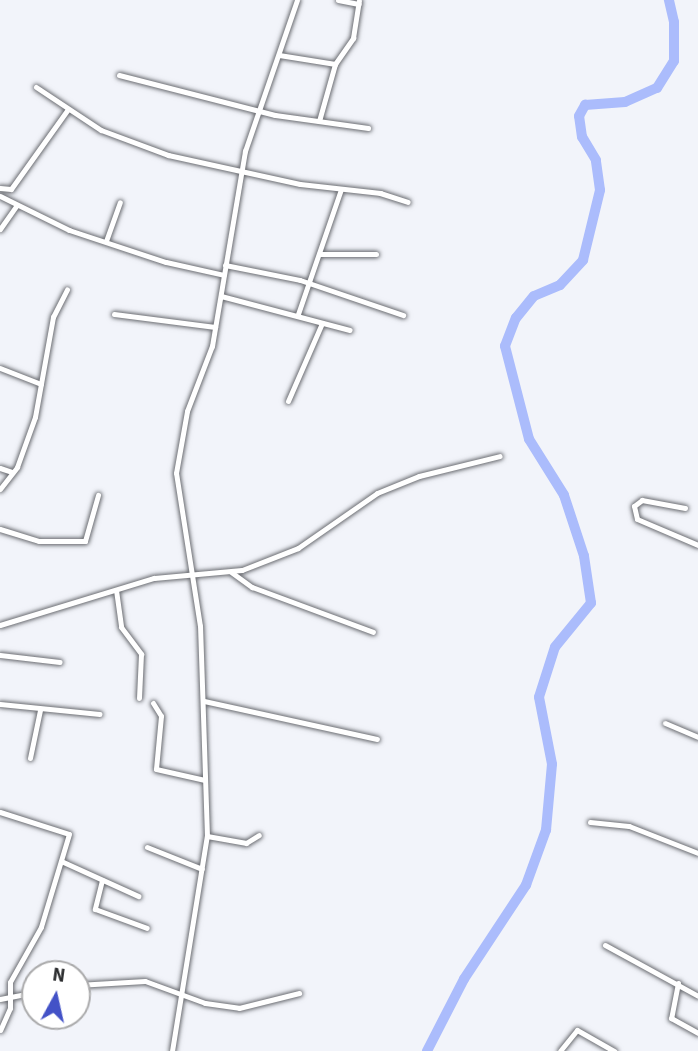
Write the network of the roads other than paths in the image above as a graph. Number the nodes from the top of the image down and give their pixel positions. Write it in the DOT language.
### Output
graph roads {
  1 [pos="297,0"];
  2 [pos="338,0"];
  3 [pos="359,2"];
  4 [pos="279,55"];
  5 [pos="335,64"];
  6 [pos="119,75"];
  7 [pos="36,87"];
  8 [pos="68,109"];
  9 [pos="259,109"];
  10 [pos="319,121"];
  11 [pos="368,128"];
  12 [pos="241,172"];
  13 [pos="0,188"];
  14 [pos="341,189"];
  15 [pos="0,196"];
  16 [pos="120,202"];
  17 [pos="408,202"];
  18 [pos="16,206"];
  19 [pos="0,229"];
  20 [pos="106,242"];
  21 [pos="319,254"];
  22 [pos="376,254"];
  23 [pos="225,265"];
  24 [pos="224,275"];
  25 [pos="306,282"];
  26 [pos="67,289"];
  27 [pos="221,296"];
  28 [pos="114,314"];
  29 [pos="298,314"];
  30 [pos="403,315"];
  31 [pos="322,323"];
  32 [pos="215,327"];
  33 [pos="350,330"];
  34 [pos="0,368"];
  35 [pos="41,384"];
  36 [pos="288,401"];
  37 [pos="500,456"];
  38 [pos="0,468"];
  39 [pos="12,472"];
  40 [pos="0,489"];
  41 [pos="98,495"];
  42 [pos="685,508"];
  43 [pos="0,530"];
  44 [pos="698,545"];
  45 [pos="231,572"];
  46 [pos="192,574"];
  47 [pos="116,590"];
  48 [pos="0,625"];
  49 [pos="373,632"];
  50 [pos="0,655"];
  51 [pos="60,662"];
  52 [pos="139,698"];
  53 [pos="204,701"];
  54 [pos="153,703"];
  55 [pos="0,704"];
  56 [pos="40,710"];
  57 [pos="100,714"];
  58 [pos="666,723"];
  59 [pos="698,737"];
  60 [pos="377,739"];
  61 [pos="30,758"];
  62 [pos="205,780"];
  63 [pos="0,812"];
  64 [pos="590,822"];
  65 [pos="259,835"];
  66 [pos="206,836"];
  67 [pos="147,848"];
  68 [pos="698,853"];
  69 [pos="61,861"];
  70 [pos="202,869"];
  71 [pos="102,880"];
  72 [pos="138,897"];
  73 [pos="147,928"];
  74 [pos="605,946"];
  75 [pos="91,983"];
  76 [pos="678,983"];
  77 [pos="299,993"];
  78 [pos="21,995"];
  79 [pos="181,995"];
  80 [pos="698,996"];
  81 [pos="9,997"];
  82 [pos="0,999"];
  83 [pos="0,1030"];
  84 [pos="698,1033"];
  85 [pos="172,1051"];
  86 [pos="560,1051"];
  87 [pos="614,1051"];
  1 -- 4 [label="street"];
  2 -- 3 [label="street"];
  3 -- 5 [label="street"];
  4 -- 5 [label="street"];
  4 -- 9 [label="street"];
  5 -- 10 [label="street"];
  6 -- 9 [label="street"];
  7 -- 8 [label="street"];
  8 -- 12 [label="street"];
  8 -- 13 [label="street"];
  9 -- 10 [label="street"];
  9 -- 12 [label="street"];
  10 -- 11 [label="street"];
  12 -- 14 [label="street"];
  12 -- 23 [label="street"];
  14 -- 17 [label="street"];
  14 -- 21 [label="street"];
  15 -- 18 [label="street"];
  16 -- 20 [label="street"];
  18 -- 19 [label="street"];
  18 -- 20 [label="street"];
  20 -- 24 [label="street"];
  21 -- 22 [label="street"];
  21 -- 25 [label="street"];
  23 -- 24 [label="street"];
  23 -- 25 [label="street"];
  24 -- 27 [label="street"];
  25 -- 29 [label="street"];
  25 -- 30 [label="street"];
  26 -- 35 [label="street"];
  27 -- 29 [label="street"];
  27 -- 32 [label="street"];
  28 -- 32 [label="street"];
  29 -- 31 [label="street"];
  31 -- 33 [label="street"];
  31 -- 36 [label="street"];
  32 -- 46 [label="street"];
  34 -- 35 [label="street"];
  35 -- 39 [label="street"];
  37 -- 45 [label="street"];
  38 -- 39 [label="street"];
  39 -- 40 [label="street"];
  41 -- 43 [label="street"];
  42 -- 44 [label="street"];
  45 -- 46 [label="street"];
  45 -- 49 [label="street"];
  46 -- 47 [label="street"];
  46 -- 53 [label="street"];
  47 -- 48 [label="street"];
  47 -- 52 [label="street"];
  50 -- 51 [label="street"];
  53 -- 60 [label="street"];
  53 -- 62 [label="street"];
  54 -- 62 [label="street"];
  55 -- 56 [label="street"];
  56 -- 57 [label="street"];
  56 -- 61 [label="street"];
  58 -- 59 [label="street"];
  62 -- 66 [label="street"];
  63 -- 69 [label="street"];
  64 -- 68 [label="street"];
  65 -- 66 [label="street"];
  66 -- 70 [label="street"];
  67 -- 70 [label="street"];
  69 -- 71 [label="street"];
  69 -- 81 [label="street"];
  70 -- 79 [label="street"];
  71 -- 72 [label="street"];
  71 -- 73 [label="street"];
  74 -- 76 [label="street"];
  75 -- 79 [label="street"];
  76 -- 80 [label="street"];
  76 -- 84 [label="street"];
  77 -- 79 [label="street"];
  78 -- 81 [label="street"];
  79 -- 85 [label="street"];
  81 -- 82 [label="street"];
  81 -- 83 [label="street"];
  86 -- 87 [label="street"];
}
